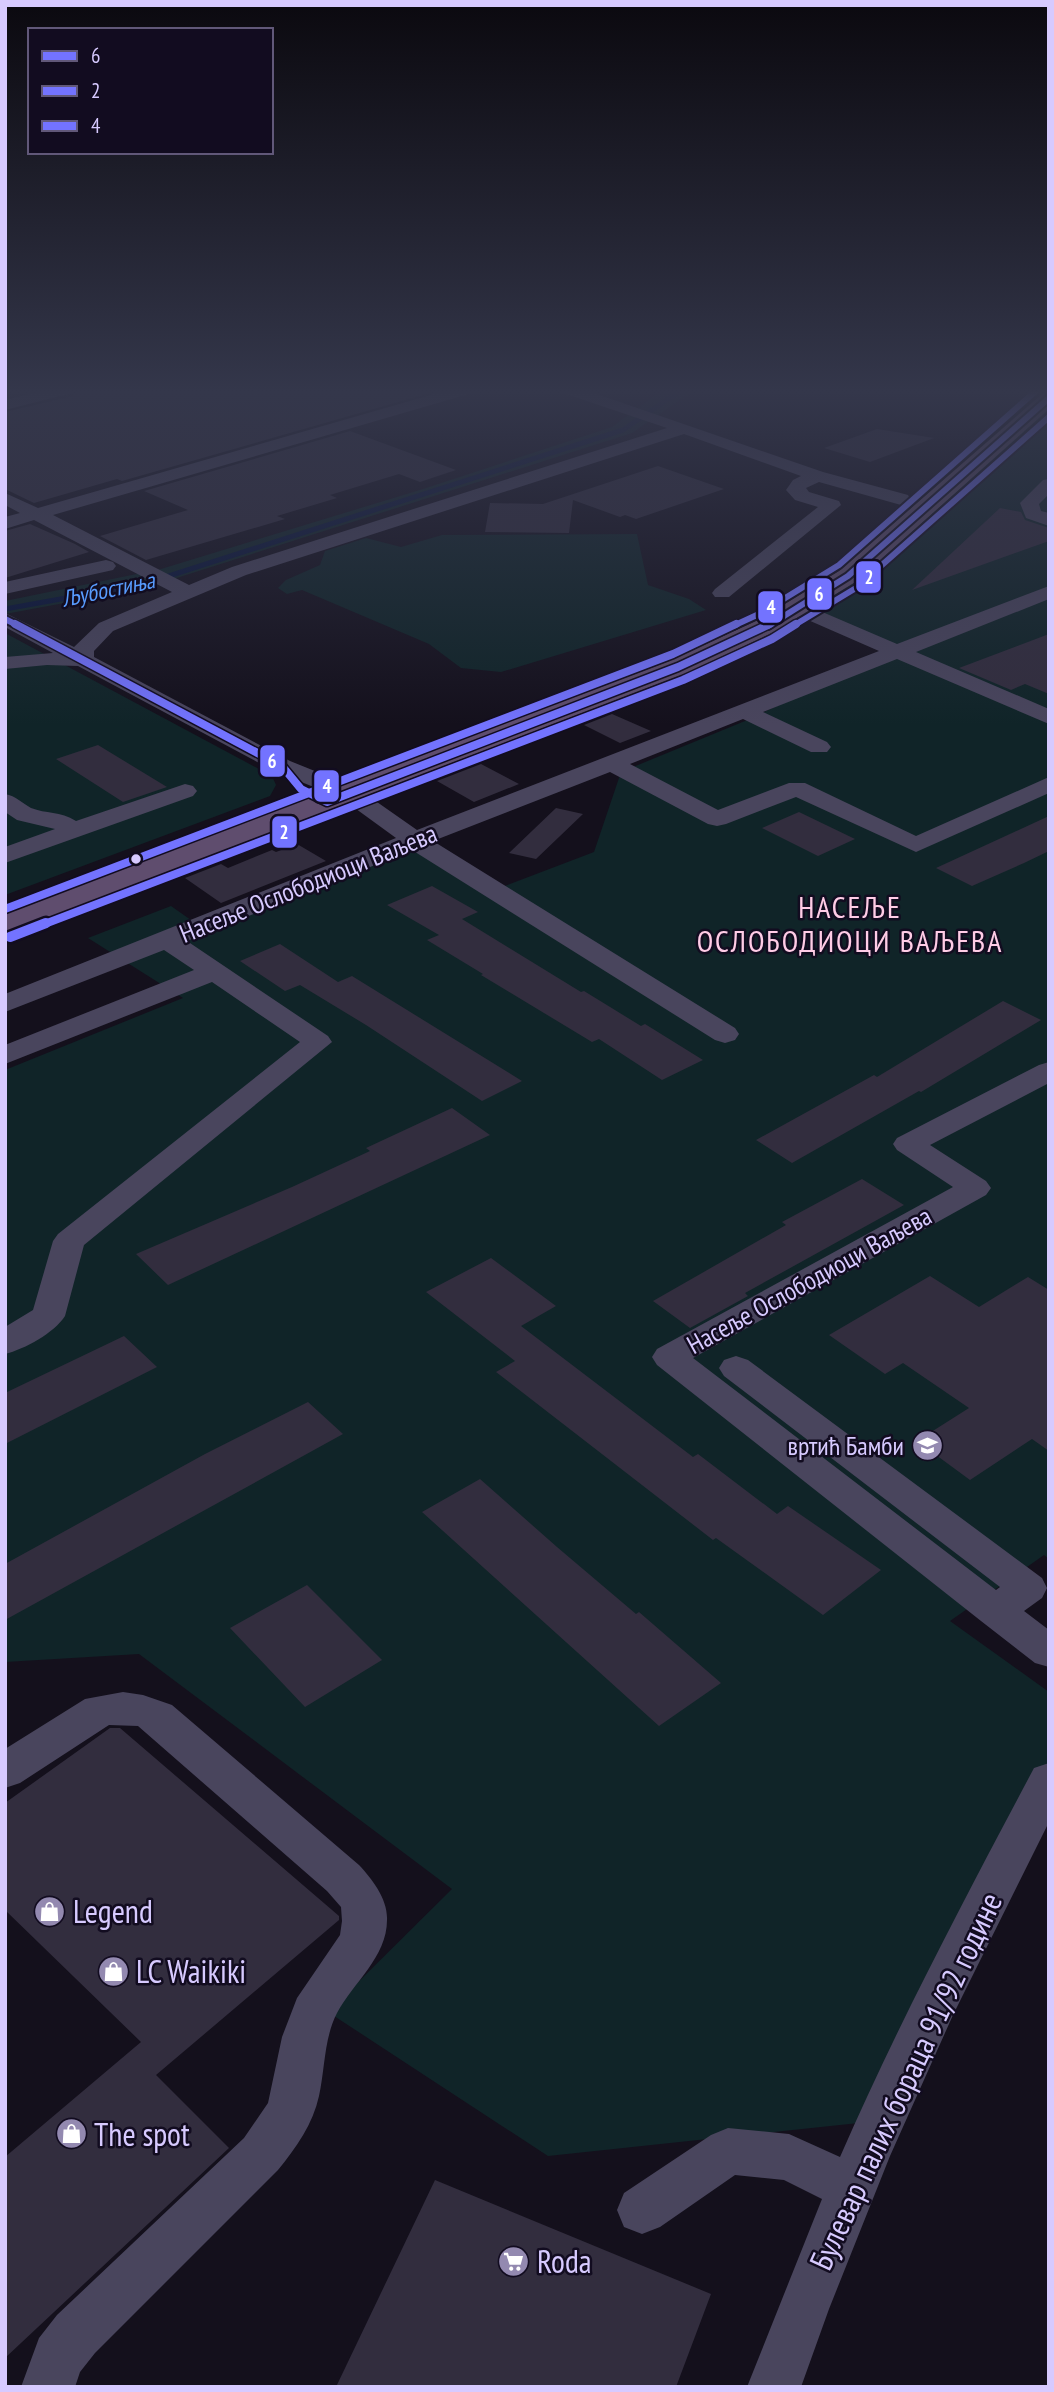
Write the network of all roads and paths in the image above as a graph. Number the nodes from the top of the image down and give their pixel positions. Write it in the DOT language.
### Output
graph roads {
  1 [pos="12,502"];
  2 [pos="80,502"];
  3 [pos="455,502"];
  4 [pos="821,502"];
  5 [pos="898,502"];
  6 [pos="932,502"];
  7 [pos="1030,502"];
  8 [pos="37,514"];
  9 [pos="1049,520"];
  10 [pos="5,523"];
  11 [pos="106,566"];
  12 [pos="5,588"];
  13 [pos="181,589"];
  14 [pos="723,593"];
  15 [pos="1047,593"];
  16 [pos="799,610"];
  17 [pos="5,619"];
  18 [pos="106,627"];
  19 [pos="25,630"];
  20 [pos="896,651"];
  21 [pos="83,660"];
  22 [pos="5,661"];
  23 [pos="744,711"];
  24 [pos="1049,717"];
  25 [pos="819,747"];
  26 [pos="611,763"];
  27 [pos="1049,784"];
  28 [pos="185,791"];
  29 [pos="325,791"];
  30 [pos="5,801"];
  31 [pos="74,830"];
  32 [pos="414,840"];
  33 [pos="5,856"];
  34 [pos="5,902"];
  35 [pos="5,924"];
  36 [pos="169,940"];
  37 [pos="215,971"];
  38 [pos="5,1004"];
  39 [pos="725,1034"];
  40 [pos="5,1055"];
  41 [pos="1049,1071"];
  42 [pos="5,1343"];
  43 [pos="736,1368"];
  44 [pos="995,1611"];
  45 [pos="1049,1651"];
  46 [pos="5,1771"];
  47 [pos="1049,1780"];
  48 [pos="852,2188"];
  49 [pos="642,2210"];
  50 [pos="48,2387"];
  51 [pos="774,2387"];
  1 -- 8 [label="street"];
  2 -- 8 [label="street"];
  3 -- 13 [label="street"];
  4 -- 14 [label="street"];
  5 -- 29 [label="main road"];
  6 -- 16 [label="main road"];
  7 -- 9 [label="street"];
  8 -- 10 [label="street"];
  8 -- 13 [label="street"];
  11 -- 12 [label="street"];
  13 -- 18 [label="street"];
  15 -- 20 [label="street, Насеље Ослободиоци Ваљева"];
  16 -- 20 [label="street"];
  16 -- 29 [label="main road"];
  17 -- 19 [label="street"];
  18 -- 19 [label="street"];
  18 -- 21 [label="street"];
  19 -- 21 [label="street"];
  19 -- 22 [label="street"];
  20 -- 23 [label="street, Насеље Ослободиоци Ваљева"];
  20 -- 24 [label="street"];
  21 -- 22 [label="street"];
  21 -- 29 [label="street"];
  23 -- 25 [label="street"];
  23 -- 26 [label="street, Насеље Ослободиоци Ваљева"];
  26 -- 27 [label="street"];
  26 -- 32 [label="street, Насеље Ослободиоци Ваљева"];
  28 -- 31 [label="street"];
  29 -- 32 [label="street"];
  29 -- 34 [label="main road"];
  29 -- 35 [label="main road"];
  30 -- 31 [label="street"];
  31 -- 33 [label="street"];
  32 -- 36 [label="street, Насеље Ослободиоци Ваљева"];
  32 -- 39 [label="street"];
  36 -- 37 [label="street"];
  36 -- 38 [label="street, Насеље Ослободиоци Ваљева"];
  37 -- 40 [label="street, Насеље Ослободиоци Ваљева"];
  37 -- 42 [label="street"];
  41 -- 44 [label="street, Насеље Ослободиоци Ваљева"];
  43 -- 44 [label="street"];
  44 -- 45 [label="street, Насеље Ослободиоци Ваљева"];
  46 -- 50 [label="street"];
  47 -- 48 [label="street, Булевар палих бораца 91/92 године"];
  48 -- 49 [label="street"];
  48 -- 51 [label="street, Булевар палих бораца 91/92 године"];
}
